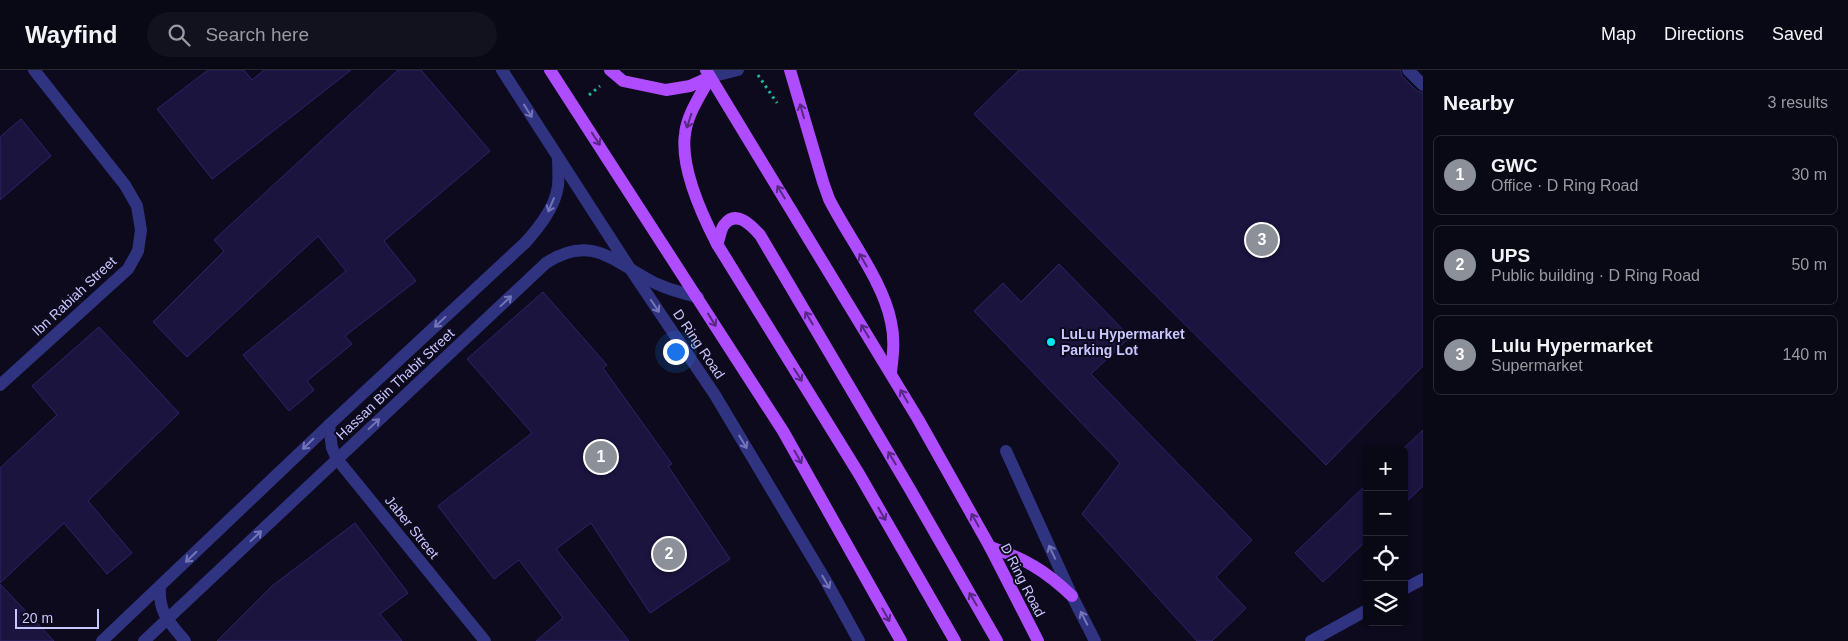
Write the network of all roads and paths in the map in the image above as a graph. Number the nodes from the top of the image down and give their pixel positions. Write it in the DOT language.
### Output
graph roads {
  1 [pos="34,70"];
  2 [pos="502,70"];
  3 [pos="550,70"];
  4 [pos="610,70"];
  5 [pos="738,70"];
  6 [pos="790,70"];
  7 [pos="1408,70"];
  8 [pos="709,72"];
  9 [pos="1423,85"];
  10 [pos="558,157"];
  11 [pos="717,244"];
  12 [pos="629,267"];
  13 [pos="698,298"];
  14 [pos="891,372"];
  15 [pos="0,384"];
  16 [pos="329,425"];
  17 [pos="1006,451"];
  18 [pos="337,459"];
  19 [pos="990,547"];
  20 [pos="1423,579"];
  21 [pos="160,586"];
  22 [pos="1408,587"];
  23 [pos="1072,596"];
  24 [pos="1363,612"];
  25 [pos="167,620"];
  26 [pos="102,641"];
  27 [pos="144,641"];
  28 [pos="185,641"];
  29 [pos="485,641"];
  30 [pos="859,641"];
  31 [pos="901,641"];
  32 [pos="954,641"];
  33 [pos="997,641"];
  34 [pos="1038,641"];
  35 [pos="1096,641"];
  36 [pos="1311,641"];
  1 -- 15 [label="street, Ibn Rabiah Street"];
  2 -- 10 [label="street, D Ring Road, one-way"];
  3 -- 13 [label="main road, D Ring Road, one-way"];
  4 -- 8 [label="main road"];
  5 -- 8 [label="street"];
  14 -- 6 [label="main road, one-way"];
  7 -- 9 [label="street"];
  8 -- 11 [label="main road, one-way"];
  14 -- 8 [label="main road, D Ring Road, one-way"];
  10 -- 12 [label="street, D Ring Road"];
  10 -- 16 [label="street, Hassan Bin Thabit Street, one-way"];
  11 -- 32 [label="main road, one-way"];
  33 -- 11 [label="main road, one-way"];
  12 -- 13 [label="street, Hassan Bin Thabit Street"];
  18 -- 12 [label="street, Hassan Bin Thabit Street, one-way"];
  12 -- 30 [label="street, D Ring Road, one-way"];
  13 -- 31 [label="main road, D Ring Road, one-way"];
  19 -- 14 [label="main road, D Ring Road, one-way"];
  16 -- 18 [label="street, Jaber Street"];
  16 -- 21 [label="street, Hassan Bin Thabit Street, one-way"];
  23 -- 17 [label="street, one-way"];
  25 -- 18 [label="street, Hassan Bin Thabit Street, one-way"];
  18 -- 29 [label="street, Jaber Street"];
  19 -- 23 [label="main road"];
  19 -- 34 [label="main road, D Ring Road"];
  20 -- 22 [label="street"];
  21 -- 25 [label="street"];
  21 -- 26 [label="street, Hassan Bin Thabit Street"];
  35 -- 23 [label="street, one-way"];
  24 -- 36 [label="street"];
  25 -- 27 [label="street, Hassan Bin Thabit Street"];
  25 -- 28 [label="street"];
}
